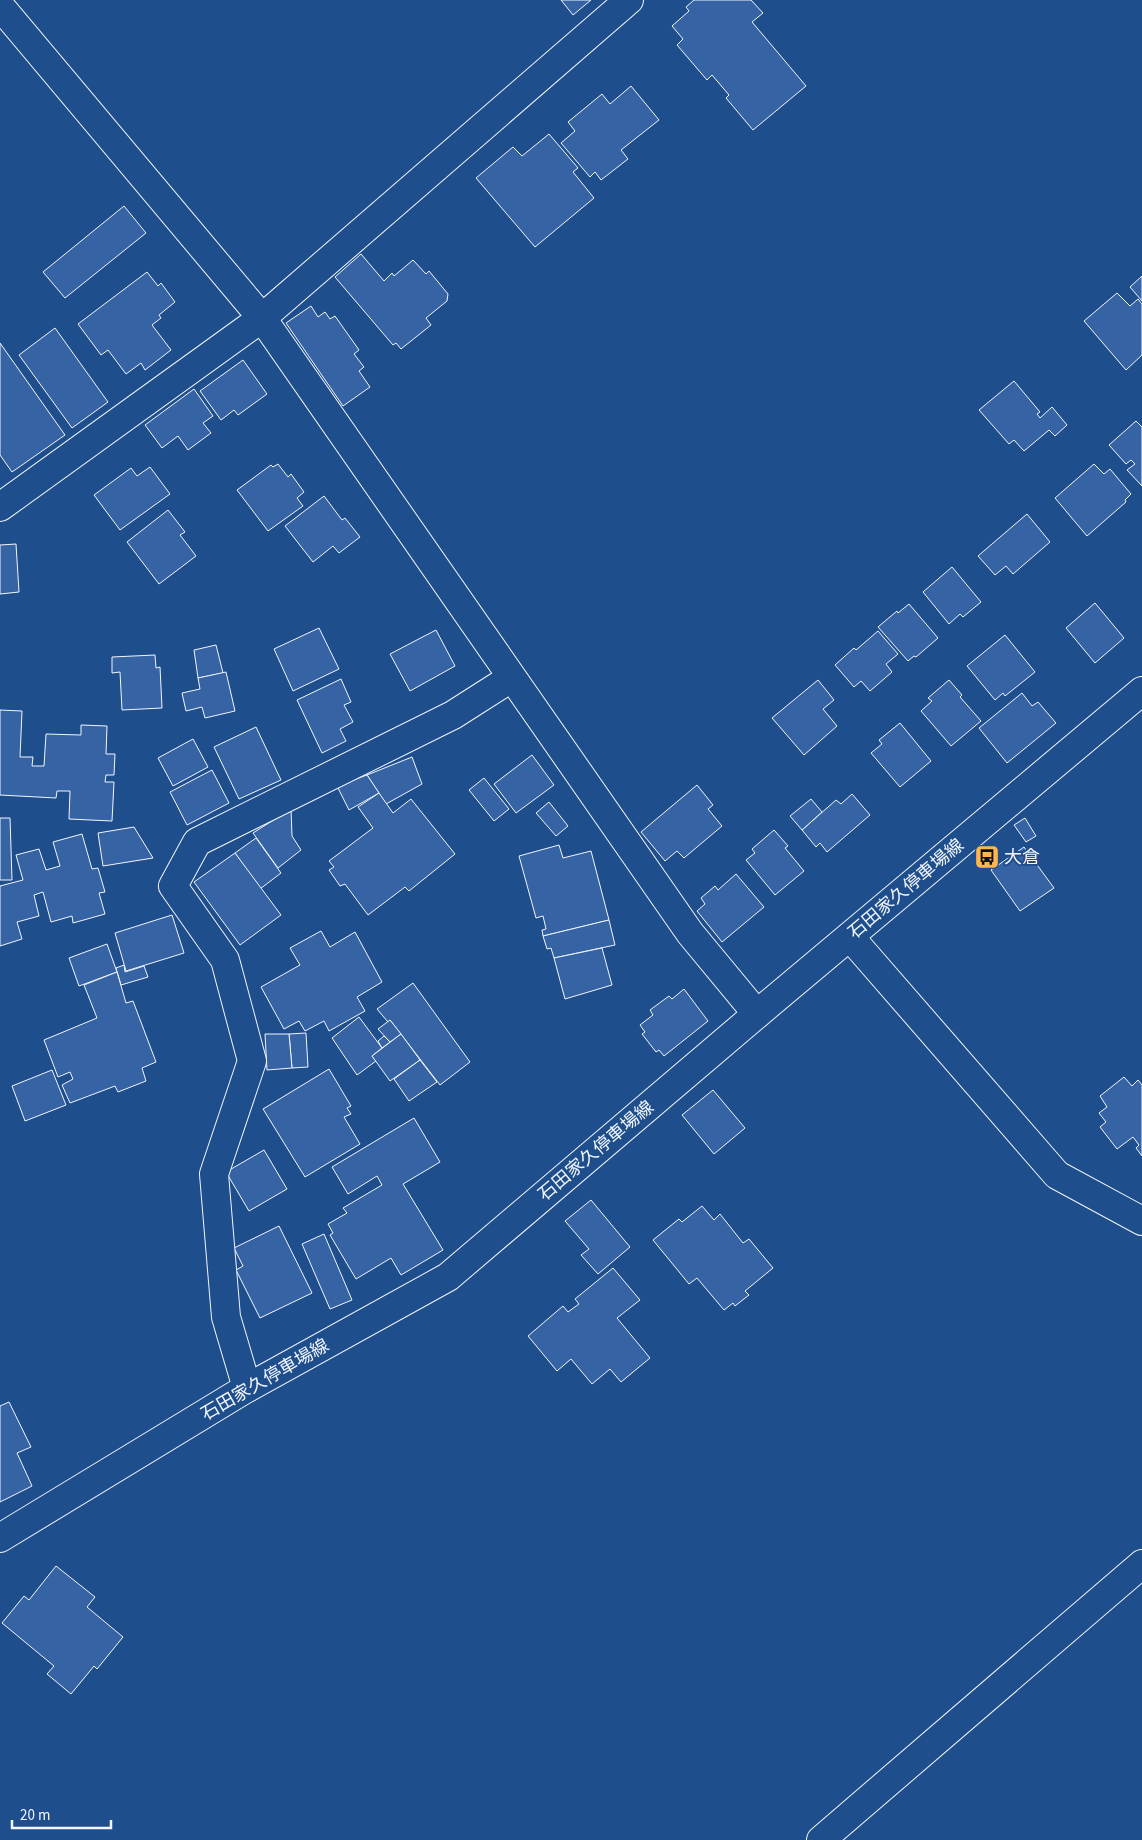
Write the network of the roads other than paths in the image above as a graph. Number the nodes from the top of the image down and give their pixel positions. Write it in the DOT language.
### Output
graph roads {
  1 [pos="630,0"];
  2 [pos="0,6"];
  3 [pos="262,318"];
  4 [pos="0,507"];
  5 [pos="511,678"];
  6 [pos="1142,691"];
  7 [pos="850,936"];
  8 [pos="757,1014"];
  9 [pos="1142,1221"];
  10 [pos="248,1388"];
  11 [pos="0,1538"];
  12 [pos="1142,1564"];
  13 [pos="821,1840"];
  1 -- 3 [label="street"];
  2 -- 3 [label="street"];
  3 -- 4 [label="street"];
  3 -- 5 [label="street"];
  5 -- 8 [label="street"];
  5 -- 10 [label="street"];
  6 -- 7 [label="street, 石田家久停車場線"];
  7 -- 8 [label="street, 石田家久停車場線"];
  7 -- 9 [label="street"];
  8 -- 10 [label="street, 石田家久停車場線"];
  10 -- 11 [label="street, 石田家久停車場線"];
  12 -- 13 [label="street"];
}
